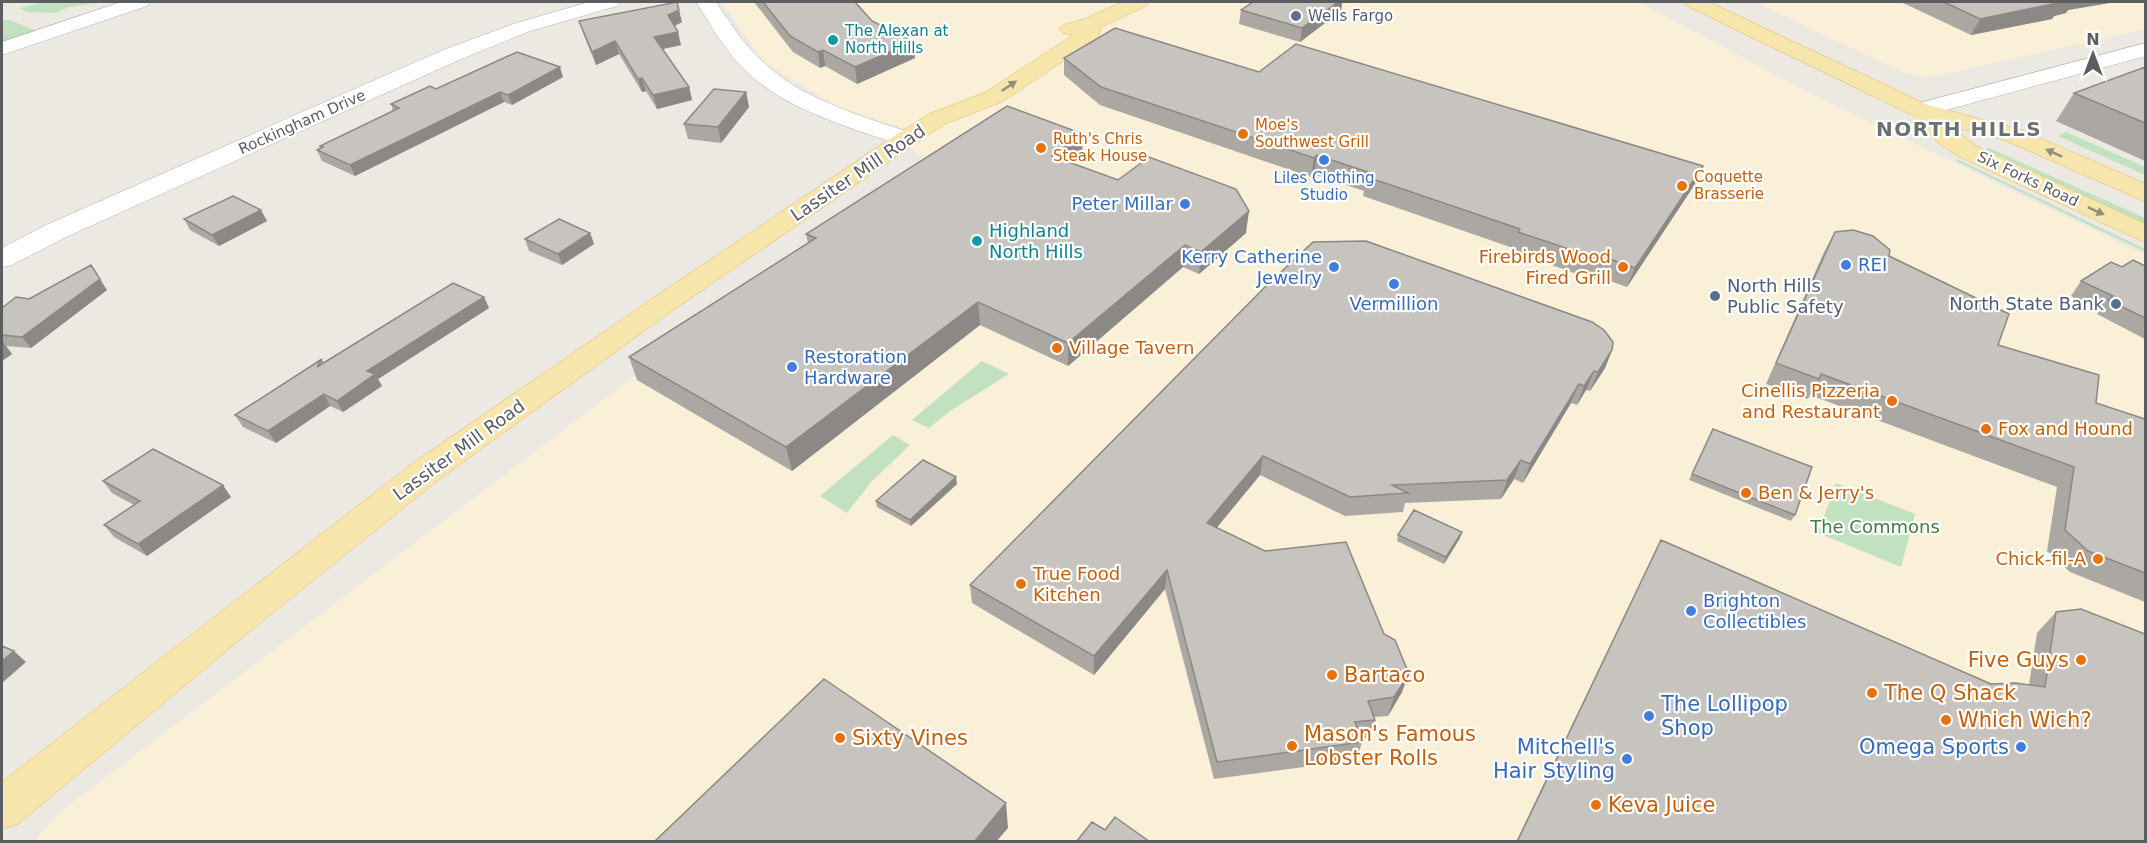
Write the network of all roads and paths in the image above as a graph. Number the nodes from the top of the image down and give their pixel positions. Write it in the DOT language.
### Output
graph roads {
  1 [pos="140,2"];
  2 [pos="610,2"];
  3 [pos="706,2"];
  4 [pos="1139,2"];
  5 [pos="1694,2"];
  6 [pos="2,49"];
  7 [pos="2143,51"];
  8 [pos="1920,110"];
  9 [pos="906,139"];
  10 [pos="2145,194"];
  11 [pos="2145,235"];
  12 [pos="2,260"];
  13 [pos="2,809"];
  1 -- 6 [label="street"];
  2 -- 12 [label="street, Rockingham Drive"];
  3 -- 9 [label="street"];
  4 -- 9 [label="main road, Lassiter Mill Road"];
  5 -- 8 [label="main road, Six Forks Road"];
  7 -- 8 [label="street"];
  10 -- 8 [label="main road, Six Forks Road, one-way"];
  8 -- 11 [label="main road, Six Forks Road, one-way"];
  9 -- 13 [label="main road, Lassiter Mill Road"];
}
